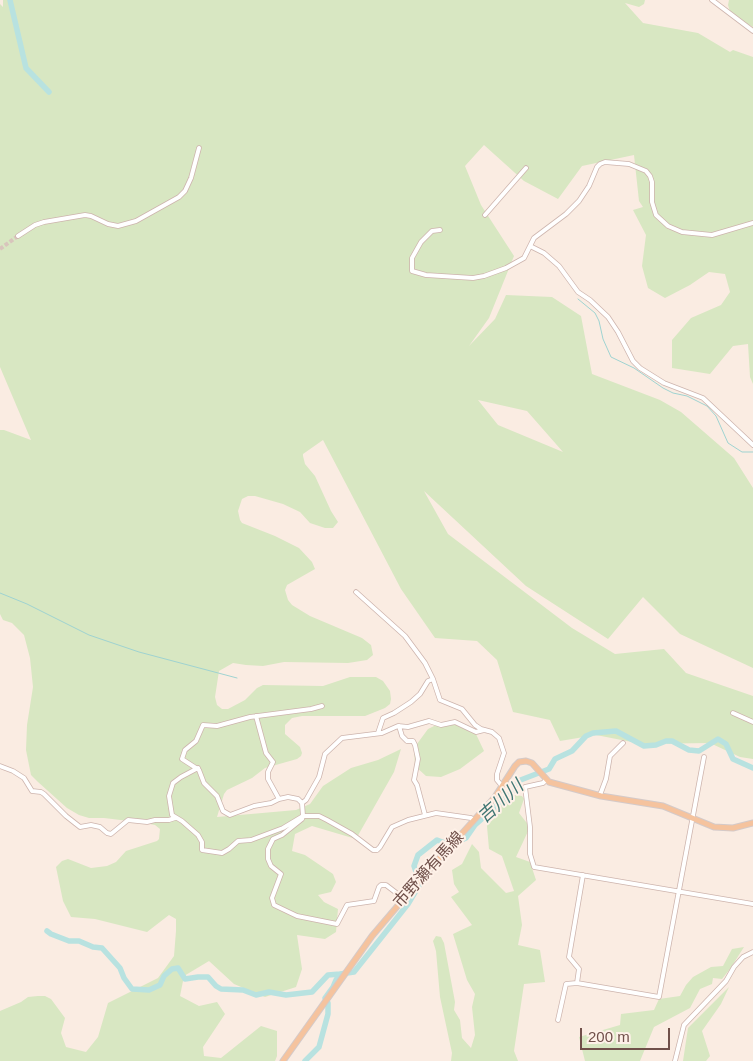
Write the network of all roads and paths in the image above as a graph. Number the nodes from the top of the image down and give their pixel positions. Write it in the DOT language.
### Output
graph roads {
  1 [pos="712,0"];
  2 [pos="753,31"];
  3 [pos="199,148"];
  4 [pos="526,168"];
  5 [pos="484,216"];
  6 [pos="753,223"];
  7 [pos="440,230"];
  8 [pos="18,236"];
  9 [pos="530,246"];
  10 [pos="753,444"];
  11 [pos="356,592"];
  12 [pos="434,679"];
  13 [pos="322,706"];
  14 [pos="733,713"];
  15 [pos="256,716"];
  16 [pos="753,722"];
  17 [pos="399,726"];
  18 [pos="486,730"];
  19 [pos="378,733"];
  20 [pos="622,743"];
  21 [pos="704,757"];
  22 [pos="0,766"];
  23 [pos="198,768"];
  24 [pos="545,779"];
  25 [pos="502,786"];
  26 [pos="600,796"];
  27 [pos="279,798"];
  28 [pos="302,803"];
  29 [pos="425,815"];
  30 [pos="304,816"];
  31 [pos="175,818"];
  32 [pos="692,818"];
  33 [pos="474,820"];
  34 [pos="753,823"];
  35 [pos="583,874"];
  36 [pos="679,890"];
  37 [pos="403,898"];
  38 [pos="753,904"];
  39 [pos="753,952"];
  40 [pos="577,983"];
  41 [pos="558,1020"];
  42 [pos="283,1061"];
  43 [pos="675,1061"];
  1 -- 2 [label="street"];
  3 -- 8 [label="street"];
  4 -- 5 [label="street"];
  6 -- 9 [label="street"];
  7 -- 9 [label="street"];
  9 -- 10 [label="street"];
  11 -- 12 [label="street"];
  12 -- 18 [label="street"];
  12 -- 19 [label="street"];
  13 -- 15 [label="street"];
  14 -- 16 [label="street"];
  15 -- 23 [label="street"];
  15 -- 27 [label="street"];
  17 -- 18 [label="street"];
  17 -- 19 [label="street"];
  17 -- 29 [label="street"];
  18 -- 25 [label="street"];
  19 -- 28 [label="street"];
  20 -- 26 [label="street"];
  21 -- 32 [label="street"];
  22 -- 31 [label="street"];
  23 -- 27 [label="street"];
  23 -- 31 [label="street"];
  24 -- 25 [label="main road, 市野瀬有馬線"];
  24 -- 26 [label="main road"];
  24 -- 35 [label="street"];
  25 -- 33 [label="main road, 市野瀬有馬線"];
  26 -- 32 [label="main road"];
  27 -- 28 [label="street"];
  28 -- 30 [label="street"];
  29 -- 30 [label="street"];
  29 -- 33 [label="street"];
  30 -- 31 [label="street"];
  30 -- 37 [label="street"];
  32 -- 34 [label="main road"];
  32 -- 36 [label="street"];
  33 -- 37 [label="main road, 市野瀬有馬線"];
  35 -- 36 [label="street"];
  35 -- 40 [label="street"];
  36 -- 38 [label="street"];
  36 -- 40 [label="street"];
  37 -- 42 [label="main road, 市野瀬有馬線"];
  39 -- 43 [label="street"];
  40 -- 41 [label="street"];
}
